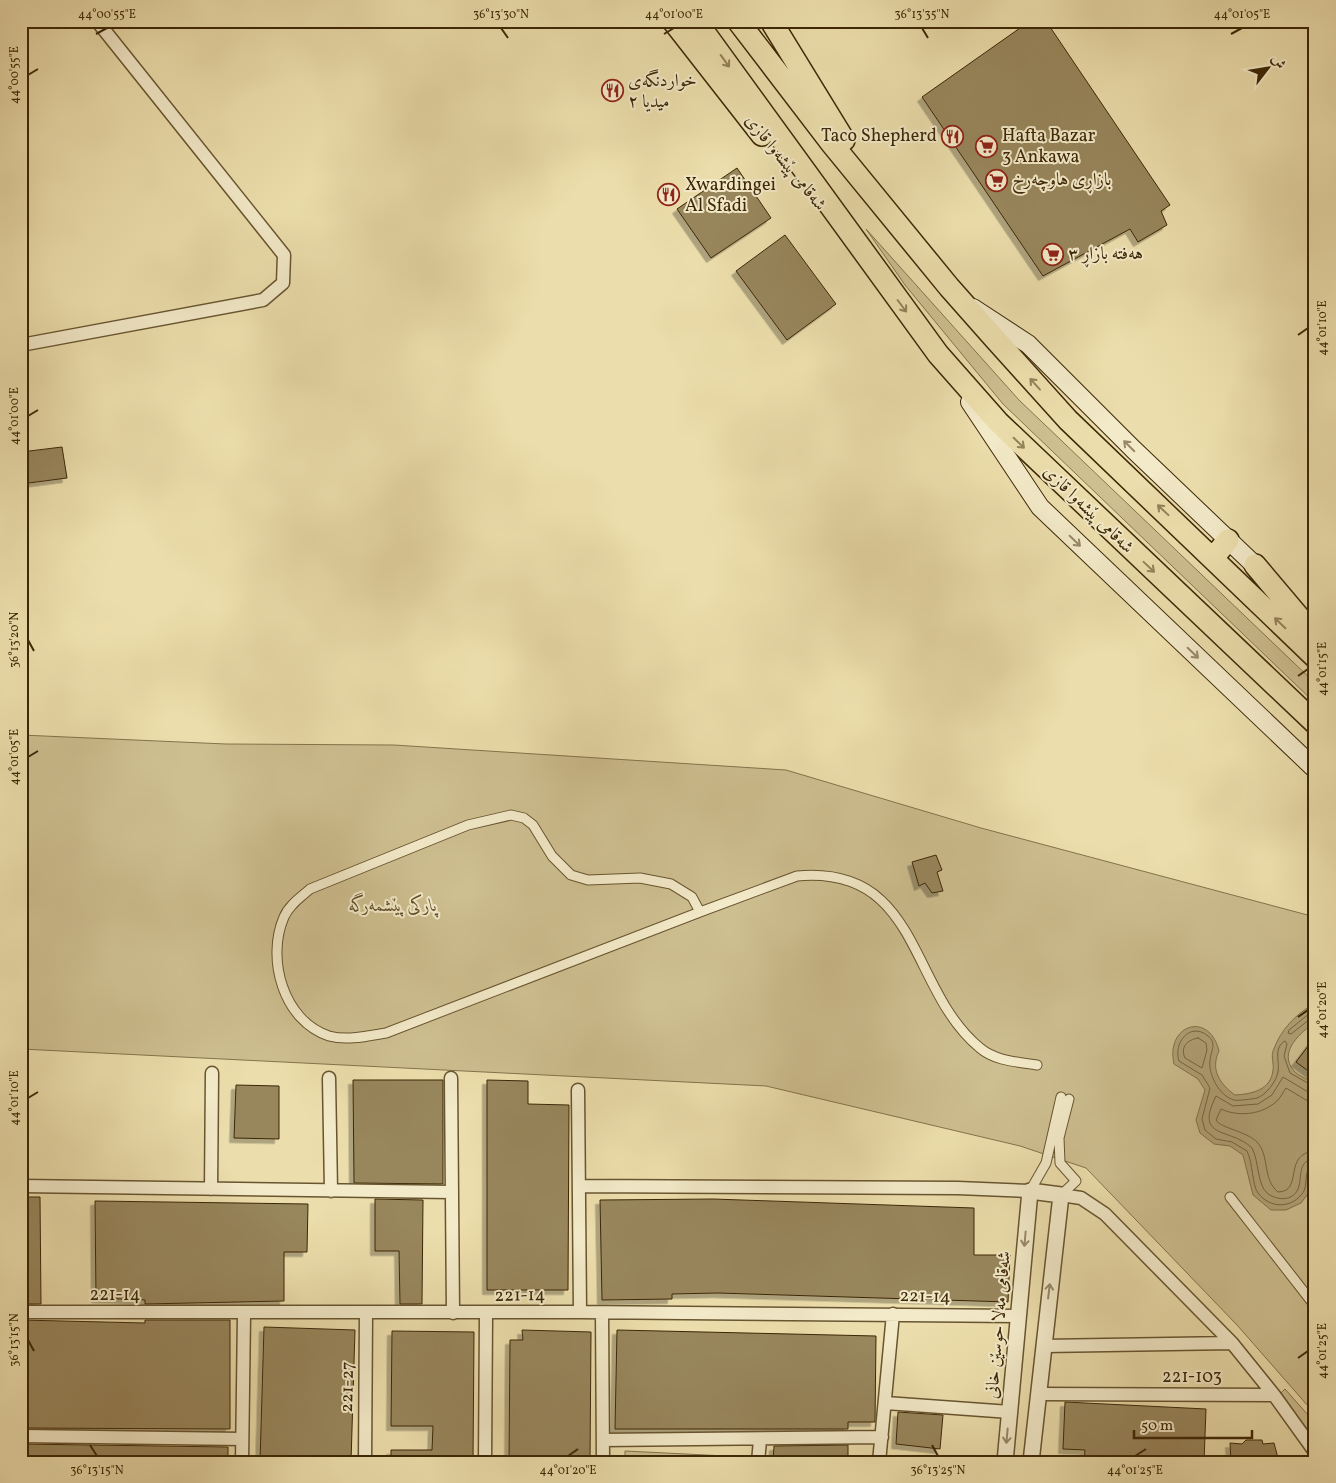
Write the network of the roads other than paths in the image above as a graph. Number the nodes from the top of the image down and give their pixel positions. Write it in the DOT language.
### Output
graph roads {
  1 [pos="97,21"];
  2 [pos="673,21"];
  3 [pos="696,21"];
  4 [pos="738,21"];
  5 [pos="756,21"];
  6 [pos="771,21"];
  7 [pos="844,140"];
  8 [pos="882,278"];
  9 [pos="945,283"];
  10 [pos="21,345"];
  11 [pos="938,354"];
  12 [pos="1228,540"];
  13 [pos="1213,558"];
  14 [pos="1255,565"];
  15 [pos="1315,621"];
  16 [pos="1315,636"];
  17 [pos="1315,657"];
  18 [pos="1315,723"];
  19 [pos="1315,769"];
  20 [pos="700,912"];
  21 [pos="1037,1066"];
  22 [pos="212,1073"];
  23 [pos="329,1078"];
  24 [pos="451,1078"];
  25 [pos="578,1090"];
  26 [pos="21,1186"];
  27 [pos="580,1186"];
  28 [pos="211,1189"];
  29 [pos="331,1191"];
  30 [pos="1030,1191"];
  31 [pos="452,1192"];
  32 [pos="1061,1195"];
  33 [pos="1230,1197"];
  34 [pos="1315,1306"];
  35 [pos="21,1312"];
  36 [pos="580,1312"];
  37 [pos="366,1313"];
  38 [pos="453,1313"];
  39 [pos="602,1313"];
  40 [pos="244,1314"];
  41 [pos="486,1314"];
  42 [pos="893,1314"];
  43 [pos="1018,1316"];
  44 [pos="1046,1319"];
  45 [pos="1232,1343"];
  46 [pos="1044,1346"];
  47 [pos="1040,1394"];
  48 [pos="1274,1395"];
  49 [pos="886,1403"];
  50 [pos="1010,1412"];
  51 [pos="21,1436"];
  52 [pos="882,1437"];
  53 [pos="242,1439"];
  54 [pos="603,1440"];
  55 [pos="760,1440"];
  56 [pos="1315,1452"];
  57 [pos="242,1462"];
  58 [pos="365,1462"];
  59 [pos="485,1462"];
  60 [pos="603,1462"];
  61 [pos="758,1462"];
  62 [pos="879,1462"];
  63 [pos="1005,1462"];
  64 [pos="1031,1462"];
  1 -- 10 [label="street"];
  2 -- 8 [label="highway, شەقامی پێشەوا قازی"];
  3 -- 8 [label="highway, شەقامی پێشەوا قازی, one-way"];
  4 -- 9 [label="highway"];
  5 -- 7 [label="highway"];
  6 -- 7 [label="highway"];
  7 -- 9 [label="highway"];
  8 -- 11 [label="highway, شەقامی پێشەوا قازی, one-way"];
  12 -- 9 [label="main road, one-way"];
  13 -- 9 [label="highway, one-way"];
  11 -- 18 [label="highway, شەقامی پێشەوا قازی, one-way"];
  11 -- 19 [label="main road, one-way"];
  12 -- 13 [label="highway"];
  12 -- 14 [label="main road"];
  17 -- 13 [label="highway, one-way"];
  14 -- 15 [label="main road"];
  14 -- 16 [label="highway"];
  20 -- 20 [label="street"];
  20 -- 21 [label="street"];
  22 -- 28 [label="street"];
  23 -- 29 [label="street"];
  24 -- 31 [label="street"];
  25 -- 27 [label="street"];
  26 -- 28 [label="street"];
  27 -- 30 [label="street"];
  27 -- 36 [label="street"];
  28 -- 29 [label="street"];
  29 -- 31 [label="street"];
  30 -- 32 [label="street"];
  30 -- 32 [label="street"];
  30 -- 43 [label="street, شەقامی مەلا حوسێن خانی, one-way"];
  31 -- 38 [label="street"];
  44 -- 32 [label="street, one-way"];
  32 -- 45 [label="street"];
  33 -- 34 [label="street"];
  35 -- 40 [label="street, 221-14"];
  36 -- 39 [label="street, 221-14"];
  36 -- 41 [label="street, 221-14"];
  37 -- 38 [label="street, 221-14"];
  37 -- 40 [label="street, 221-14"];
  37 -- 58 [label="street, 221-27"];
  38 -- 41 [label="street, 221-14"];
  39 -- 42 [label="street, 221-14"];
  39 -- 54 [label="street"];
  40 -- 53 [label="street"];
  41 -- 59 [label="street"];
  42 -- 43 [label="street, 221-14"];
  42 -- 49 [label="street"];
  43 -- 44 [label="street"];
  43 -- 50 [label="street, شەقامی مەلا حوسێن خانی"];
  44 -- 46 [label="street"];
  45 -- 46 [label="street"];
  45 -- 48 [label="street"];
  46 -- 47 [label="street"];
  47 -- 48 [label="street, 221-103"];
  47 -- 64 [label="street"];
  48 -- 56 [label="street"];
  49 -- 50 [label="street"];
  49 -- 52 [label="street"];
  50 -- 63 [label="street, شەقامی مەلا حوسێن خانی, one-way"];
  51 -- 53 [label="street"];
  52 -- 55 [label="street"];
  52 -- 62 [label="street"];
  53 -- 57 [label="street"];
  54 -- 55 [label="street"];
  54 -- 60 [label="street"];
  55 -- 61 [label="street"];
}
